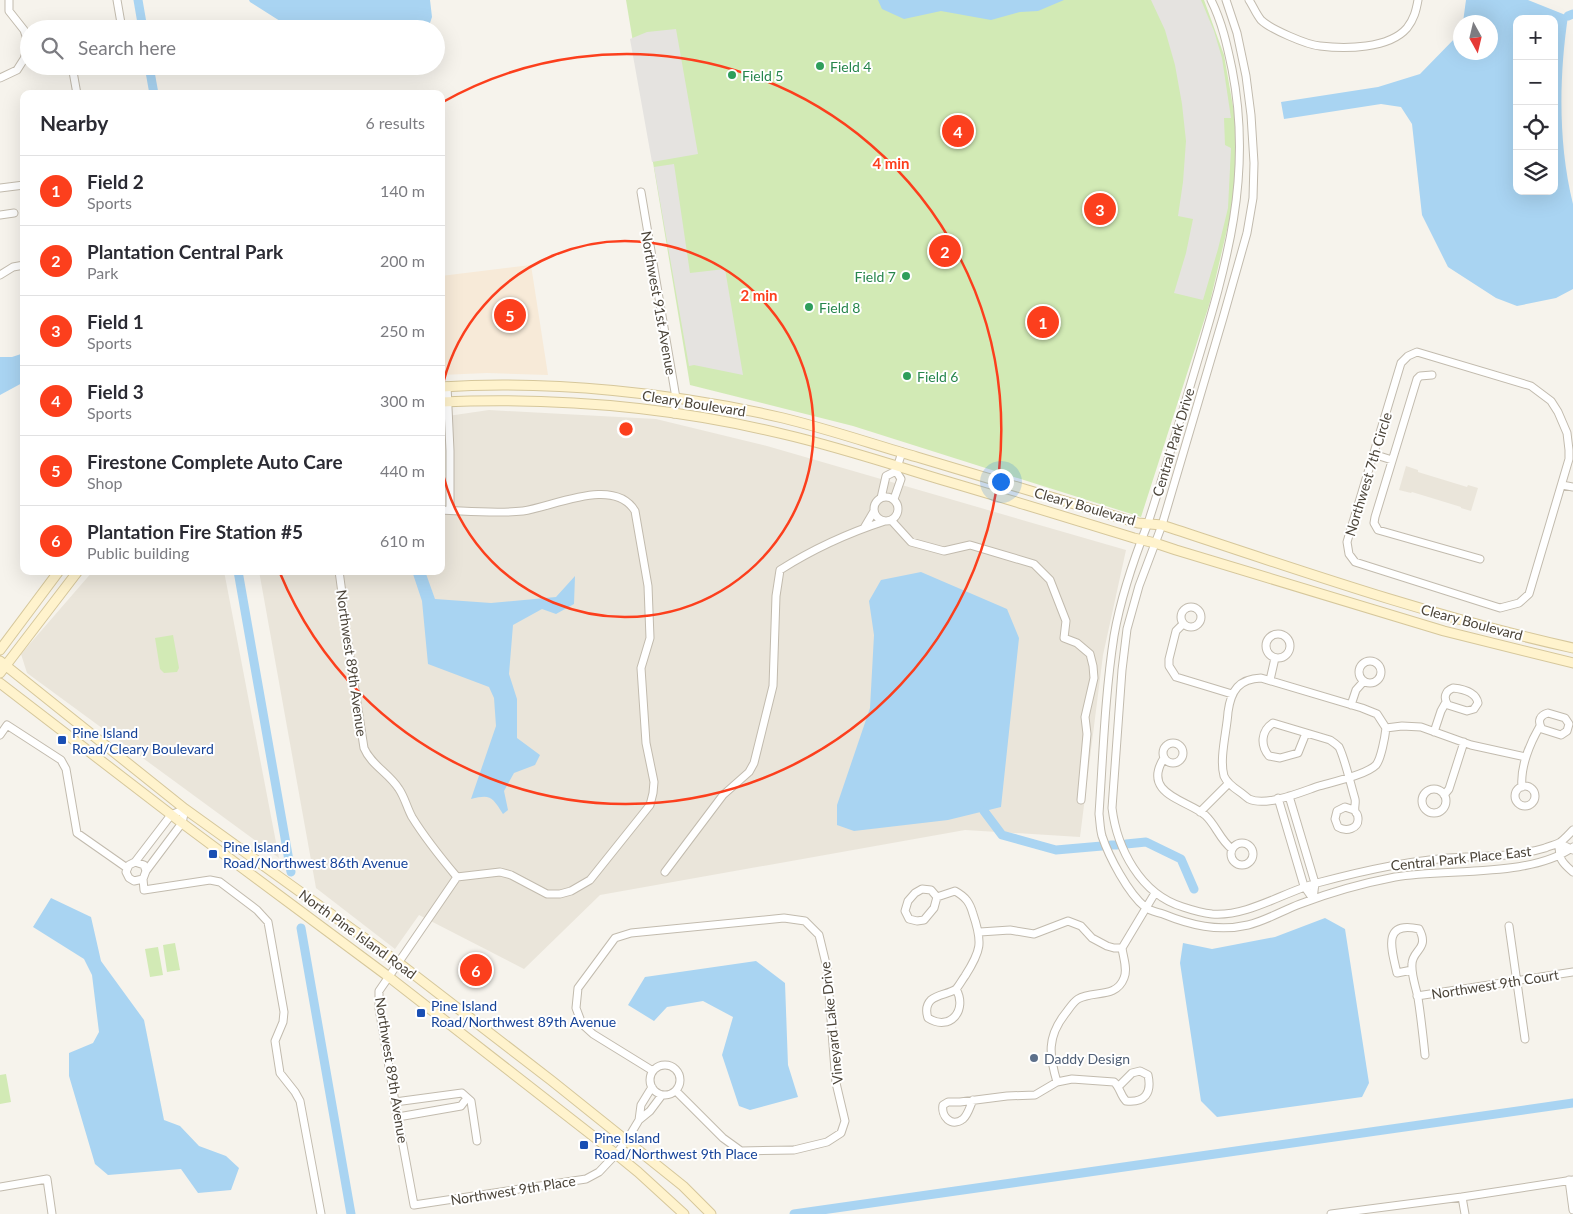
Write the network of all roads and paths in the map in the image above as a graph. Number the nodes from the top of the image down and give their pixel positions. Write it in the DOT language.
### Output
graph roads {
  1 [pos="8,0"];
  2 [pos="116,0"];
  3 [pos="1212,0"];
  4 [pos="1226,0"];
  5 [pos="1249,0"];
  6 [pos="1418,0"];
  7 [pos="120,20"];
  8 [pos="20,25"];
  9 [pos="20,65"];
  10 [pos="74,75"];
  11 [pos="0,78"];
  12 [pos="76,90"];
  13 [pos="20,186"];
  14 [pos="0,188"];
  15 [pos="641,192"];
  16 [pos="14,213"];
  17 [pos="0,215"];
  18 [pos="20,266"];
  19 [pos="0,275"];
  20 [pos="1432,375"];
  21 [pos="445,386"];
  22 [pos="676,398"];
  23 [pos="445,402"];
  24 [pos="445,410"];
  25 [pos="674,414"];
  26 [pos="902,452"];
  27 [pos="1373,454"];
  28 [pos="1392,460"];
  29 [pos="897,468"];
  30 [pos="1562,485"];
  31 [pos="1573,487"];
  32 [pos="881,498"];
  33 [pos="894,499"];
  34 [pos="445,510"];
  35 [pos="450,510"];
  36 [pos="874,511"];
  37 [pos="888,520"];
  38 [pos="1148,523"];
  39 [pos="1162,525"];
  40 [pos="864,528"];
  41 [pos="1142,539"];
  42 [pos="1155,543"];
  43 [pos="1480,559"];
  44 [pos="56,575"];
  45 [pos="75,575"];
  46 [pos="339,575"];
  47 [pos="1182,624"];
  48 [pos="1573,648"];
  49 [pos="0,650"];
  50 [pos="1275,658"];
  51 [pos="1573,663"];
  52 [pos="2,667"];
  53 [pos="1270,680"];
  54 [pos="1364,681"];
  55 [pos="0,683"];
  56 [pos="1232,694"];
  57 [pos="1446,702"];
  58 [pos="1351,705"];
  59 [pos="1540,726"];
  60 [pos="1386,728"];
  61 [pos="1434,732"];
  62 [pos="1306,733"];
  63 [pos="0,734"];
  64 [pos="1464,742"];
  65 [pos="1526,757"];
  66 [pos="1164,758"];
  67 [pos="1348,777"];
  68 [pos="1229,783"];
  69 [pos="1522,787"];
  70 [pos="1444,795"];
  71 [pos="1289,796"];
  72 [pos="1278,798"];
  73 [pos="1081,800"];
  74 [pos="185,809"];
  75 [pos="1354,810"];
  76 [pos="1200,812"];
  77 [pos="171,814"];
  78 [pos="182,823"];
  79 [pos="1573,830"];
  80 [pos="1559,843"];
  81 [pos="1573,848"];
  82 [pos="1232,850"];
  83 [pos="1559,856"];
  84 [pos="135,862"];
  85 [pos="127,868"];
  86 [pos="146,871"];
  87 [pos="665,872"];
  88 [pos="1573,872"];
  89 [pos="457,877"];
  90 [pos="143,879"];
  91 [pos="1315,883"];
  92 [pos="1304,886"];
  93 [pos="1155,893"];
  94 [pos="937,897"];
  95 [pos="1313,899"];
  96 [pos="1146,908"];
  97 [pos="1509,926"];
  98 [pos="980,932"];
  99 [pos="1122,948"];
  100 [pos="399,963"];
  101 [pos="1412,970"];
  102 [pos="1573,972"];
  103 [pos="389,977"];
  104 [pos="1517,981"];
  105 [pos="956,989"];
  106 [pos="1418,996"];
  107 [pos="1525,1039"];
  108 [pos="1425,1055"];
  109 [pos="653,1071"];
  110 [pos="1057,1082"];
  111 [pos="1118,1086"];
  112 [pos="652,1087"];
  113 [pos="676,1091"];
  114 [pos="662,1095"];
  115 [pos="468,1098"];
  116 [pos="972,1100"];
  117 [pos="395,1102"];
  118 [pos="398,1117"];
  119 [pos="639,1120"];
  120 [pos="627,1140"];
  121 [pos="477,1141"];
  122 [pos="616,1154"];
  123 [pos="1571,1180"];
  124 [pos="0,1187"];
  125 [pos="1462,1197"];
  126 [pos="414,1205"];
  127 [pos="1573,1210"];
  128 [pos="1352,1212"];
  129 [pos="52,1214"];
  130 [pos="320,1214"];
  131 [pos="684,1214"];
  132 [pos="711,1214"];
  133 [pos="1331,1214"];
  134 [pos="1465,1214"];
  1 -- 8 [label="street"];
  2 -- 7 [label="street"];
  3 -- 38 [label="street, Central Park Drive"];
  4 -- 39 [label="street, Central Park Drive"];
  5 -- 6 [label="street"];
  9 -- 11 [label="street"];
  10 -- 12 [label="street"];
  13 -- 14 [label="street"];
  15 -- 22 [label="street, Northwest 91st Avenue"];
  16 -- 17 [label="street"];
  18 -- 19 [label="street"];
  20 -- 28 [label="street"];
  21 -- 22 [label="street, Cleary Boulevard"];
  22 -- 25 [label="street, Northwest 91st Avenue"];
  22 -- 26 [label="street, Cleary Boulevard"];
  23 -- 25 [label="street, Cleary Boulevard"];
  24 -- 35 [label="street"];
  25 -- 29 [label="street, Cleary Boulevard"];
  26 -- 29 [label="street"];
  26 -- 38 [label="street, Cleary Boulevard"];
  27 -- 28 [label="street"];
  27 -- 30 [label="street, Northwest 7th Circle"];
  27 -- 30 [label="street, Northwest 7th Circle"];
  28 -- 43 [label="street"];
  29 -- 32 [label="street"];
  29 -- 33 [label="street"];
  29 -- 41 [label="street, Cleary Boulevard"];
  30 -- 31 [label="street"];
  32 -- 33 [label="street"];
  32 -- 36 [label="street"];
  33 -- 37 [label="street"];
  34 -- 35 [label="street"];
  35 -- 89 [label="street"];
  36 -- 37 [label="street"];
  36 -- 40 [label="street"];
  37 -- 40 [label="street"];
  37 -- 73 [label="street"];
  38 -- 39 [label="street, Cleary Boulevard"];
  38 -- 41 [label="street, Central Park Drive"];
  39 -- 42 [label="street, Central Park Drive"];
  39 -- 48 [label="street, Cleary Boulevard"];
  40 -- 87 [label="street"];
  41 -- 42 [label="street, Cleary Boulevard"];
  41 -- 96 [label="street, Central Park Drive"];
  42 -- 51 [label="street, Cleary Boulevard"];
  42 -- 93 [label="street, Central Park Drive"];
  44 -- 49 [label="street"];
  45 -- 52 [label="street"];
  46 -- 89 [label="street, Northwest 89th Avenue"];
  47 -- 56 [label="street"];
  50 -- 53 [label="street"];
  52 -- 74 [label="street, North Pine Island Road"];
  53 -- 56 [label="street"];
  53 -- 58 [label="street"];
  54 -- 58 [label="street"];
  55 -- 77 [label="street, North Pine Island Road"];
  56 -- 68 [label="street"];
  57 -- 57 [label="street"];
  57 -- 61 [label="street"];
  58 -- 60 [label="street"];
  59 -- 65 [label="street"];
  60 -- 61 [label="street"];
  60 -- 67 [label="street"];
  61 -- 64 [label="street"];
  62 -- 62 [label="street"];
  62 -- 67 [label="street"];
  63 -- 85 [label="street"];
  64 -- 65 [label="street"];
  64 -- 70 [label="street"];
  65 -- 69 [label="street"];
  66 -- 76 [label="street"];
  67 -- 71 [label="street"];
  67 -- 75 [label="street"];
  68 -- 72 [label="street"];
  68 -- 76 [label="street"];
  71 -- 72 [label="street"];
  71 -- 91 [label="street"];
  72 -- 92 [label="street"];
  74 -- 77 [label="street"];
  74 -- 78 [label="street"];
  74 -- 100 [label="street, North Pine Island Road"];
  76 -- 82 [label="street"];
  77 -- 78 [label="street, North Pine Island Road"];
  77 -- 84 [label="street"];
  78 -- 86 [label="street"];
  78 -- 103 [label="street, North Pine Island Road"];
  79 -- 80 [label="street, Central Park Place East"];
  80 -- 81 [label="street"];
  80 -- 83 [label="street"];
  80 -- 91 [label="street, Central Park Place East"];
  81 -- 83 [label="street, Central Park Place East"];
  83 -- 88 [label="street"];
  83 -- 95 [label="street, Central Park Place East"];
  84 -- 85 [label="street"];
  84 -- 86 [label="street"];
  85 -- 90 [label="street"];
  86 -- 90 [label="street"];
  89 -- 100 [label="street, Northwest 89th Avenue"];
  90 -- 130 [label="street"];
  91 -- 92 [label="street, Central Park Drive"];
  91 -- 95 [label="street"];
  92 -- 93 [label="street, Central Park Drive"];
  92 -- 95 [label="street"];
  93 -- 96 [label="street"];
  94 -- 94 [label="street"];
  94 -- 98 [label="street"];
  95 -- 96 [label="street, Central Park Drive"];
  96 -- 99 [label="street"];
  97 -- 104 [label="street"];
  98 -- 99 [label="street"];
  98 -- 105 [label="street"];
  99 -- 110 [label="street"];
  100 -- 103 [label="street, Northwest 89th Avenue"];
  100 -- 120 [label="street, North Pine Island Road"];
  101 -- 101 [label="street"];
  101 -- 106 [label="street"];
  102 -- 104 [label="street, Northwest 9th Court"];
  103 -- 117 [label="street, Northwest 89th Avenue"];
  103 -- 122 [label="street, North Pine Island Road"];
  104 -- 106 [label="street, Northwest 9th Court"];
  104 -- 107 [label="street"];
  105 -- 105 [label="street"];
  106 -- 108 [label="street"];
  109 -- 112 [label="street"];
  109 -- 113 [label="street"];
  109 -- 113 [label="street, Vineyard Lake Drive"];
  110 -- 111 [label="street"];
  110 -- 116 [label="street"];
  111 -- 111 [label="street"];
  112 -- 114 [label="street"];
  112 -- 119 [label="street"];
  113 -- 114 [label="street"];
  114 -- 119 [label="street"];
  115 -- 117 [label="street"];
  115 -- 118 [label="street"];
  115 -- 121 [label="street"];
  117 -- 118 [label="street, Northwest 89th Avenue"];
  118 -- 126 [label="street, Northwest 89th Avenue"];
  119 -- 120 [label="street"];
  120 -- 122 [label="street, Northwest 9th Place"];
  120 -- 132 [label="street, North Pine Island Road"];
  122 -- 126 [label="street, Northwest 9th Place"];
  122 -- 131 [label="street, North Pine Island Road"];
  123 -- 125 [label="street"];
  123 -- 127 [label="street"];
  124 -- 129 [label="street"];
  125 -- 128 [label="street"];
  125 -- 134 [label="street"];
  128 -- 133 [label="street"];
}
